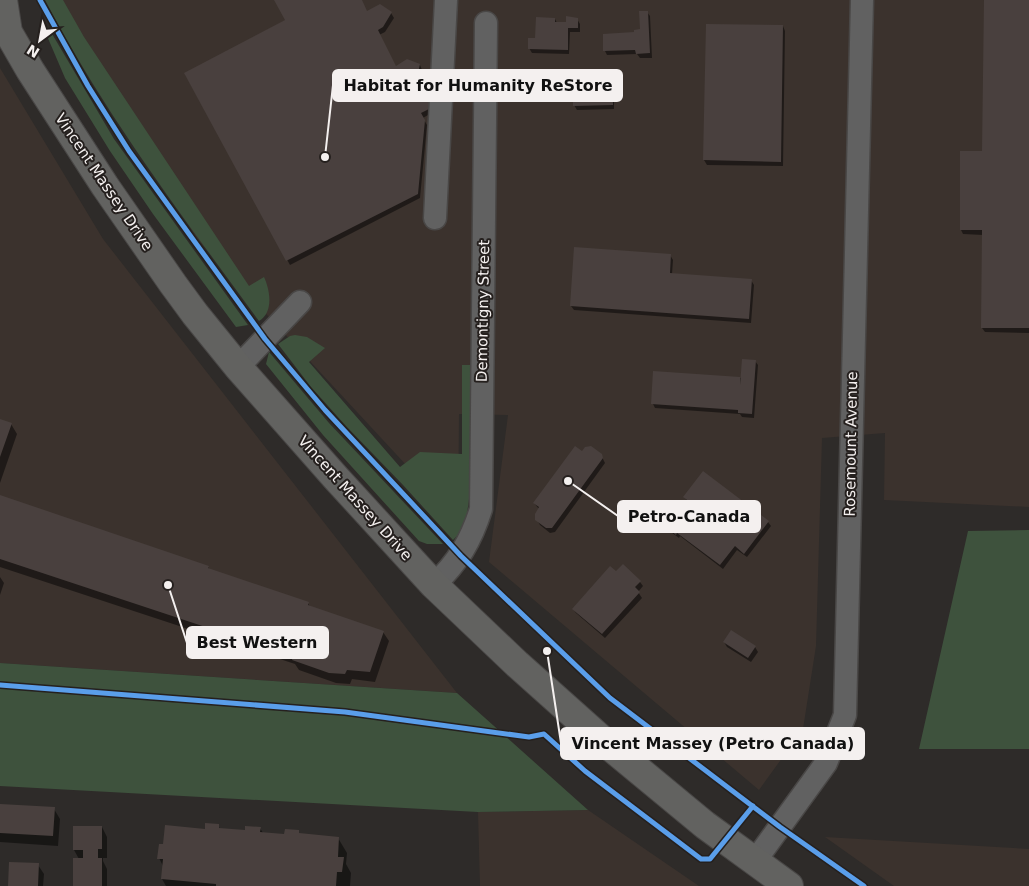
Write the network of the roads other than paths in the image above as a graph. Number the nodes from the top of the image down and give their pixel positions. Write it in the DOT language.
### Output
graph roads {
  1 [pos="3,0"];
  2 [pos="446,0"];
  3 [pos="862,0"];
  4 [pos="486,23"];
  5 [pos="4,28"];
  6 [pos="435,218"];
  7 [pos="300,302"];
  8 [pos="238,367"];
  9 [pos="434,585"];
  10 [pos="755,861"];
  11 [pos="789,886"];
  1 -- 5 [label="main road, Vincent Massey Drive"];
  2 -- 6 [label="street"];
  3 -- 10 [label="street, Rosemount Avenue"];
  4 -- 9 [label="street, Demontigny Street"];
  5 -- 8 [label="main road, Vincent Massey Drive"];
  7 -- 8 [label="street"];
  8 -- 9 [label="main road, Vincent Massey Drive"];
  9 -- 10 [label="main road, Vincent Massey Drive"];
  10 -- 11 [label="main road, Vincent Massey Drive"];
}
